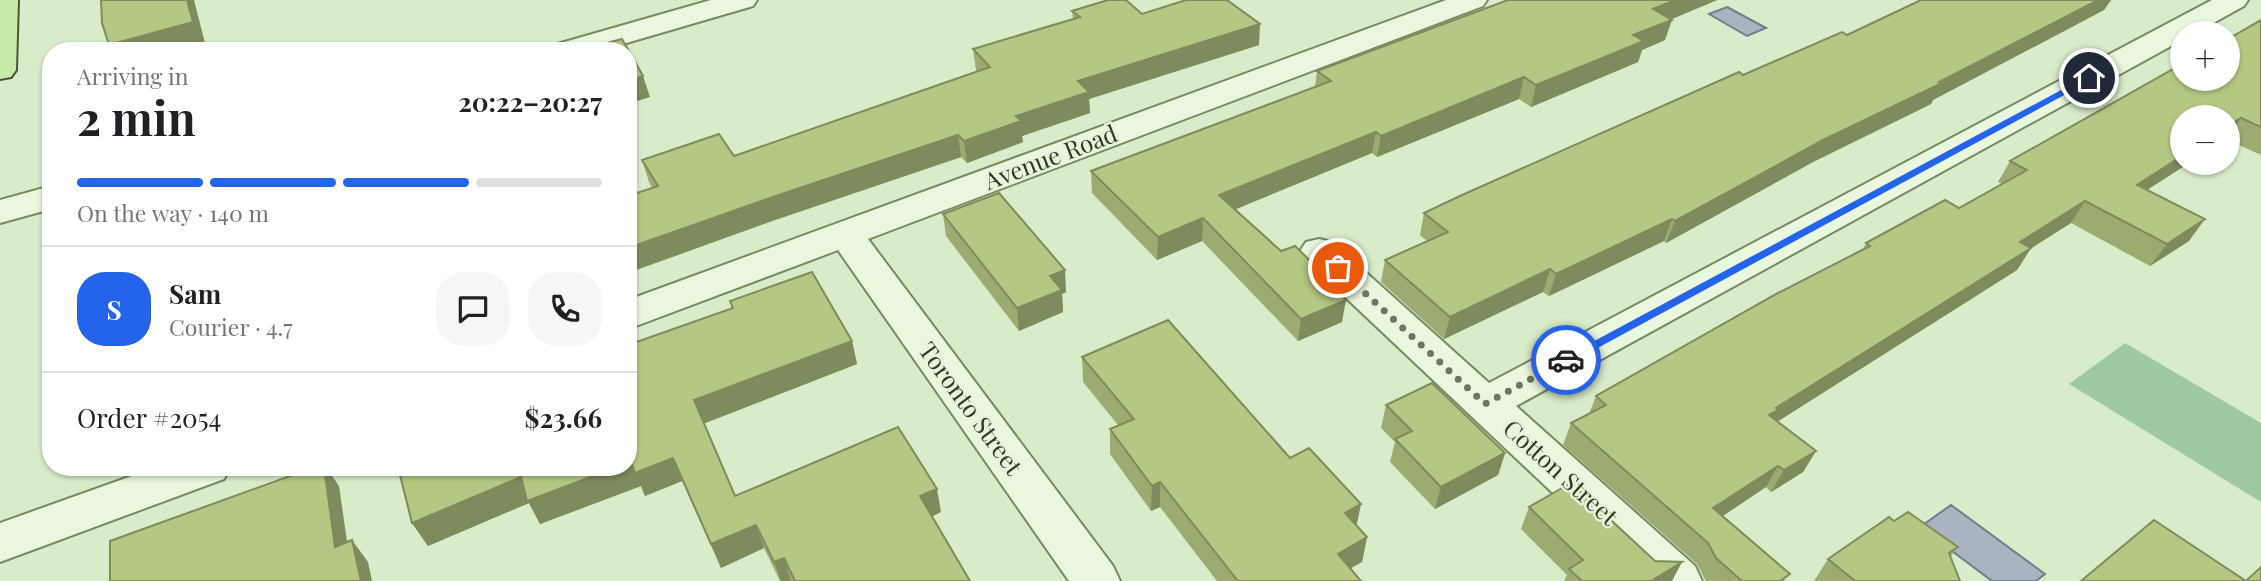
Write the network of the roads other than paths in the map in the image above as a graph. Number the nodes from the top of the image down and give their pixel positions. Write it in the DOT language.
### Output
graph roads {
  1 [pos="4,0"];
  2 [pos="743,0"];
  3 [pos="1472,0"];
  4 [pos="2234,0"];
  5 [pos="596,42"];
  6 [pos="0,70"];
  7 [pos="42,200"];
  8 [pos="0,212"];
  9 [pos="846,235"];
  10 [pos="1319,251"];
  11 [pos="637,312"];
  12 [pos="1485,404"];
  13 [pos="183,476"];
  14 [pos="0,543"];
  15 [pos="1096,581"];
  16 [pos="1678,581"];
  1 -- 6 [label="main road"];
  2 -- 5 [label="street"];
  3 -- 9 [label="street, Avenue Road"];
  4 -- 12 [label="street"];
  7 -- 8 [label="street"];
  9 -- 11 [label="street, Avenue Road"];
  9 -- 15 [label="street, Toronto Street"];
  10 -- 12 [label="street, Cotton Street"];
  12 -- 16 [label="street, Cotton Street"];
  13 -- 14 [label="street"];
}
